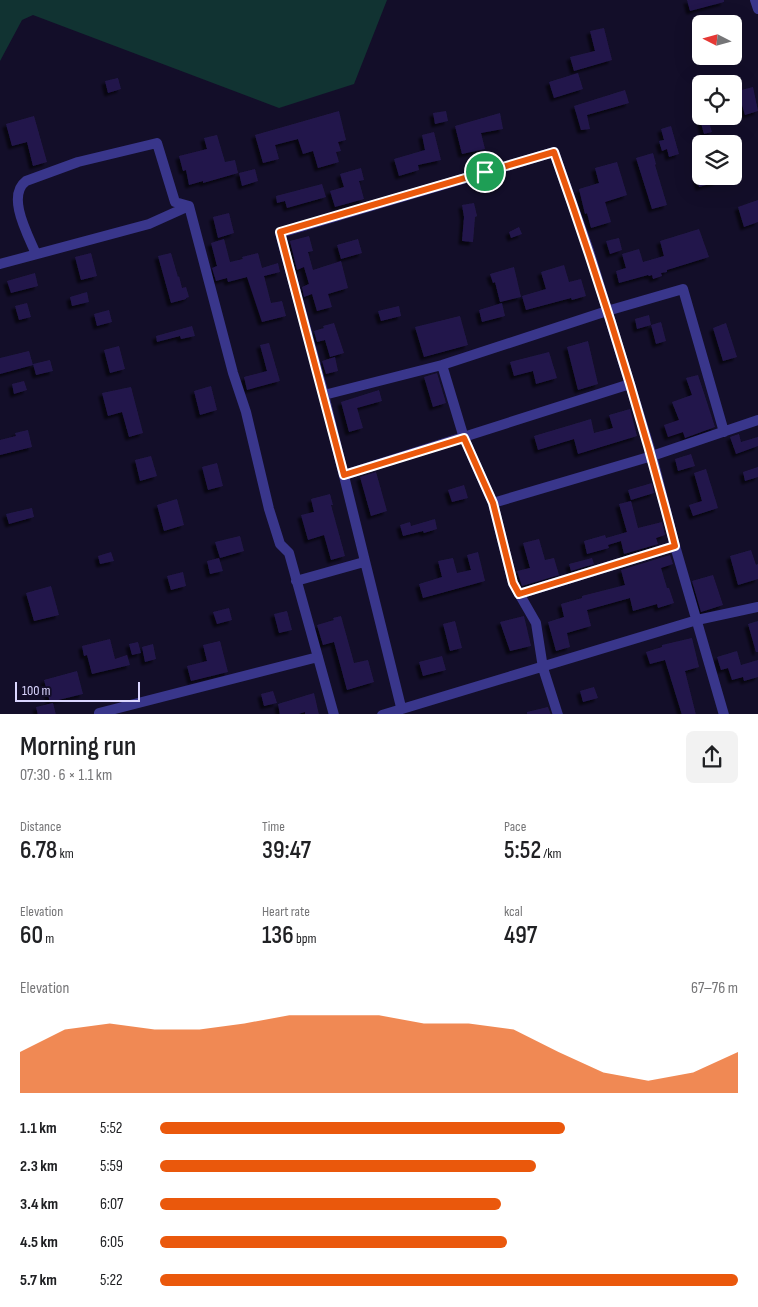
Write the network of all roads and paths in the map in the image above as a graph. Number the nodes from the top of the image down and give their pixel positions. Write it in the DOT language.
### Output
graph roads {
  1 [pos="755,0"];
  2 [pos="758,10"];
  3 [pos="189,206"];
  4 [pos="36,254"];
  5 [pos="0,264"];
  6 [pos="608,311"];
  7 [pos="442,365"];
  8 [pos="630,384"];
  9 [pos="324,395"];
  10 [pos="758,420"];
  11 [pos="724,432"];
  12 [pos="464,438"];
  13 [pos="652,456"];
  14 [pos="344,475"];
  15 [pos="493,503"];
  16 [pos="675,546"];
  17 [pos="364,562"];
  18 [pos="296,581"];
  19 [pos="519,594"];
  20 [pos="758,607"];
  21 [pos="697,620"];
  22 [pos="318,657"];
  23 [pos="542,668"];
  24 [pos="401,708"];
  25 [pos="99,713"];
  26 [pos="334,714"];
  27 [pos="382,714"];
  28 [pos="558,714"];
  29 [pos="724,714"];
  1 -- 2 [label="street"];
  3 -- 4 [label="street"];
  3 -- 4 [label="street"];
  3 -- 18 [label="street"];
  4 -- 5 [label="street"];
  6 -- 7 [label="street"];
  6 -- 8 [label="street"];
  6 -- 9 [label="street"];
  6 -- 11 [label="street"];
  7 -- 9 [label="street"];
  7 -- 12 [label="street"];
  8 -- 12 [label="street"];
  8 -- 13 [label="street"];
  9 -- 14 [label="street"];
  10 -- 11 [label="street"];
  11 -- 13 [label="street"];
  12 -- 14 [label="street"];
  12 -- 15 [label="street"];
  13 -- 15 [label="street"];
  13 -- 16 [label="street"];
  14 -- 17 [label="street"];
  15 -- 19 [label="street"];
  16 -- 19 [label="street"];
  16 -- 21 [label="street"];
  17 -- 18 [label="street"];
  17 -- 24 [label="street"];
  18 -- 22 [label="street"];
  19 -- 23 [label="street"];
  20 -- 21 [label="street"];
  21 -- 23 [label="street"];
  21 -- 29 [label="street"];
  22 -- 25 [label="street"];
  22 -- 26 [label="street"];
  23 -- 24 [label="street"];
  23 -- 28 [label="street"];
  24 -- 27 [label="street"];
}
